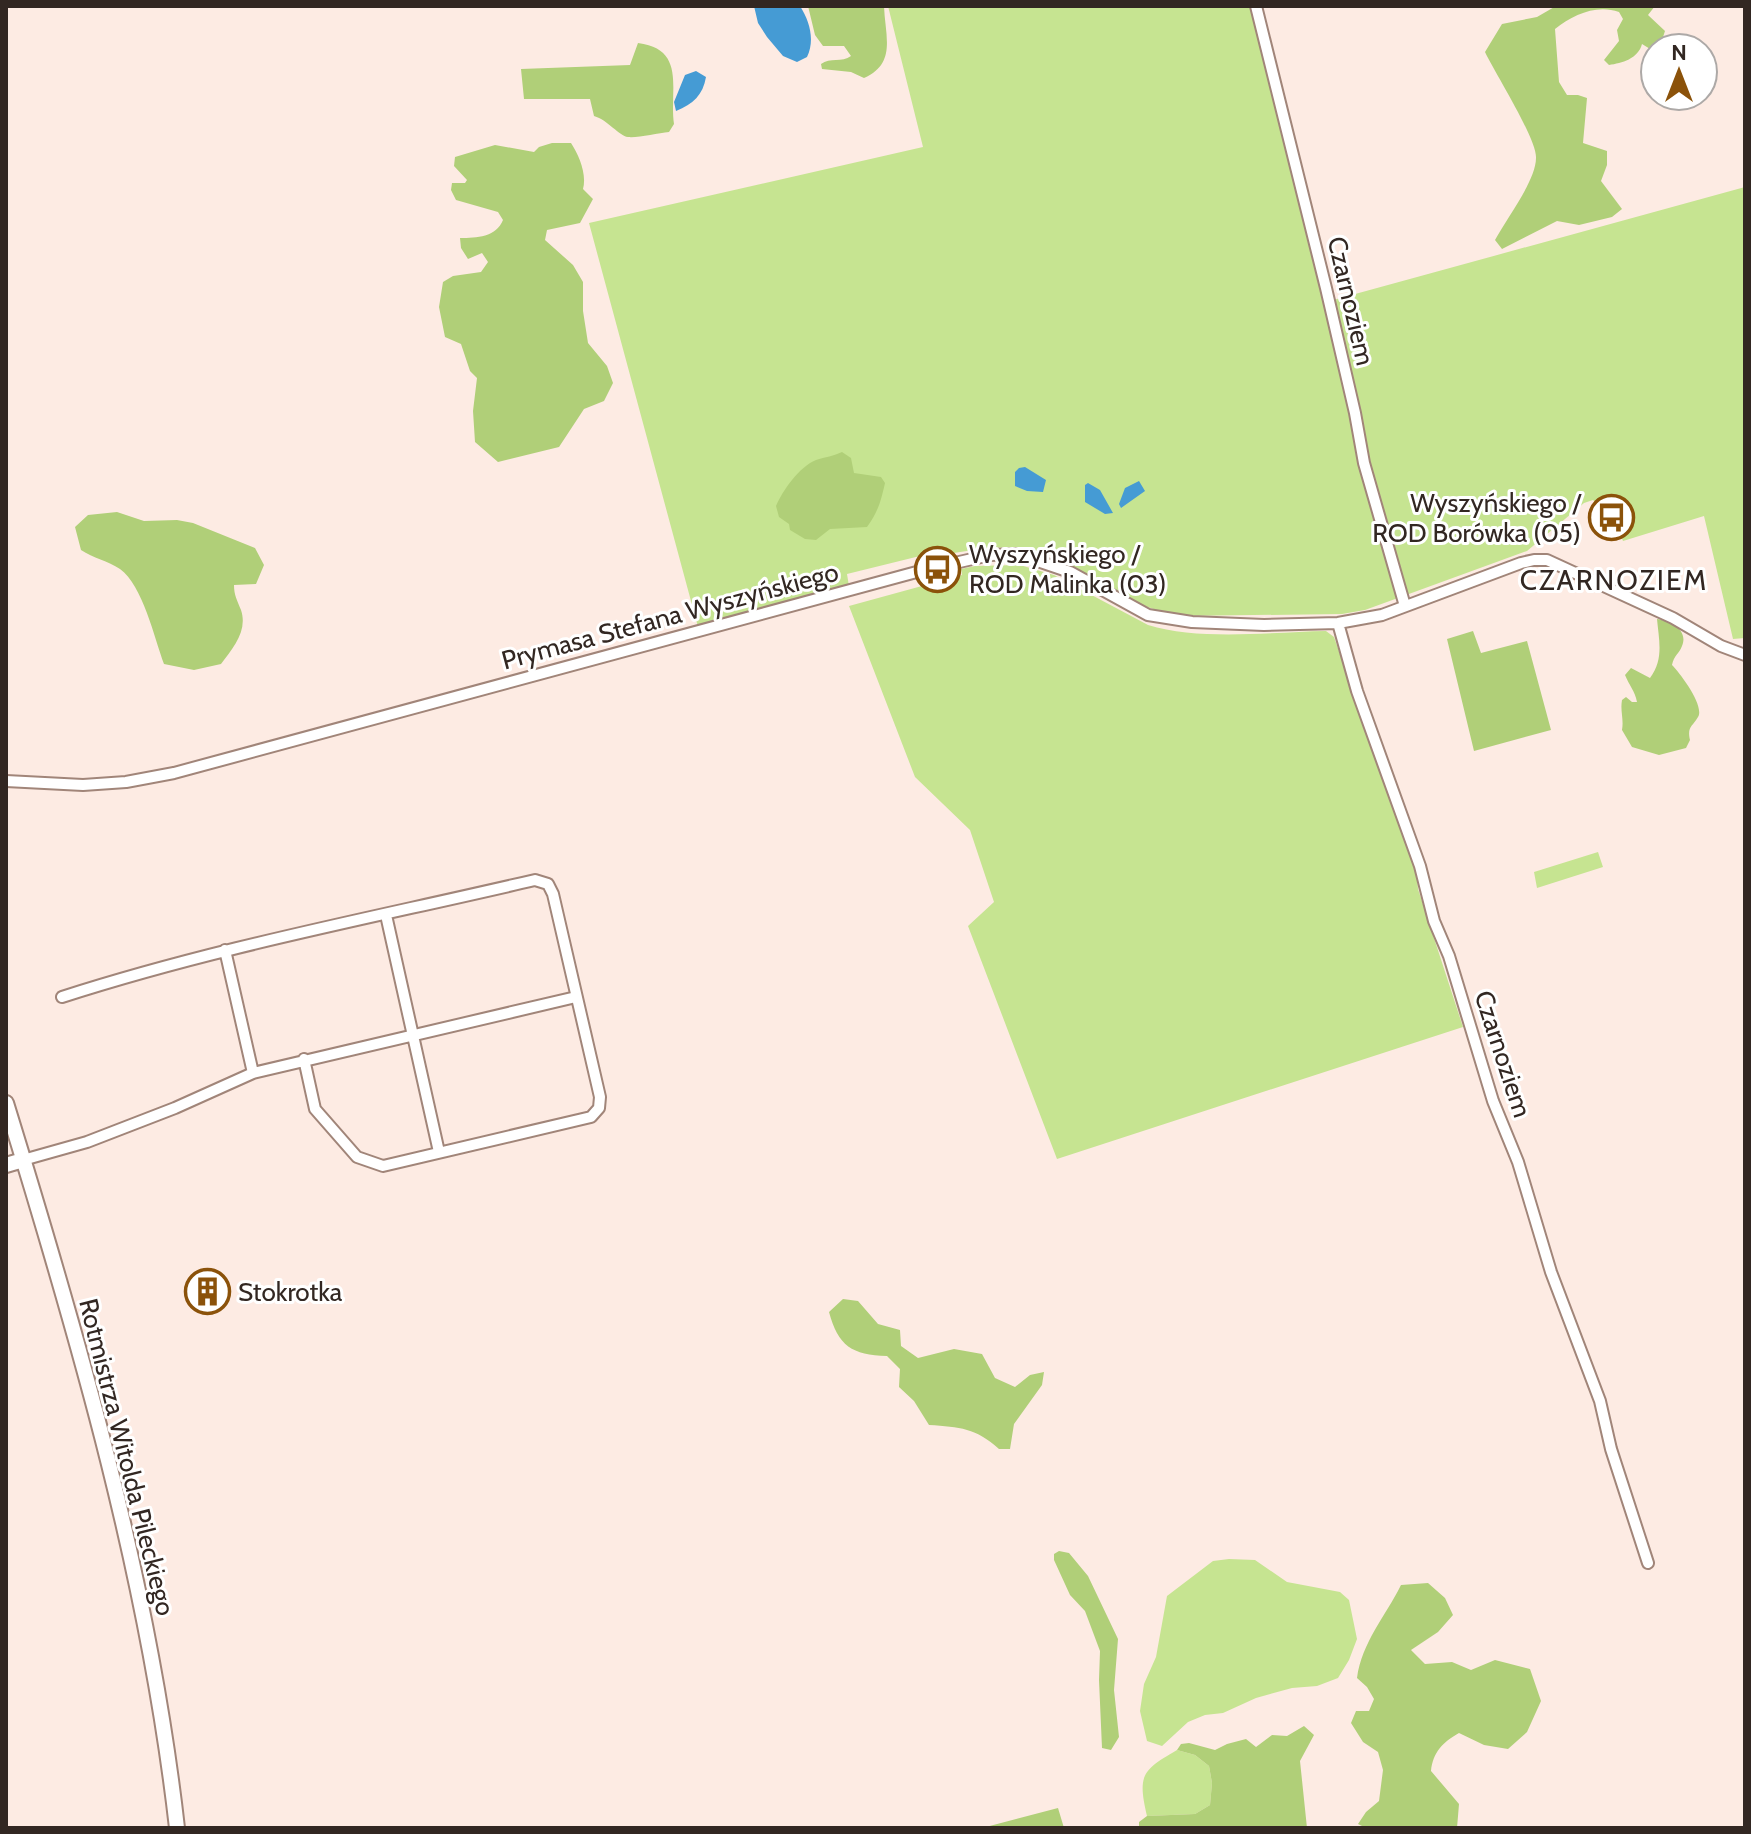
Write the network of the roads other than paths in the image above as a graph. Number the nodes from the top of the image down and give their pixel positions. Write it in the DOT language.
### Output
graph roads {
  1 [pos="1256,6"];
  2 [pos="1405,606"];
  3 [pos="1338,623"];
  4 [pos="1745,655"];
  5 [pos="6,781"];
  6 [pos="386,915"];
  7 [pos="225,950"];
  8 [pos="62,997"];
  9 [pos="576,997"];
  10 [pos="413,1034"];
  11 [pos="304,1059"];
  12 [pos="253,1073"];
  13 [pos="6,1103"];
  14 [pos="439,1152"];
  15 [pos="23,1160"];
  16 [pos="6,1165"];
  17 [pos="1648,1563"];
  18 [pos="177,1828"];
  1 -- 2 [label="street, Czarnoziem"];
  2 -- 3 [label="street"];
  2 -- 4 [label="street"];
  3 -- 5 [label="street, Prymasa Stefana Wyszyńskiego"];
  3 -- 17 [label="street, Czarnoziem"];
  6 -- 7 [label="street"];
  6 -- 9 [label="street"];
  6 -- 10 [label="street"];
  7 -- 8 [label="street"];
  7 -- 12 [label="street"];
  9 -- 10 [label="street"];
  9 -- 14 [label="street"];
  10 -- 11 [label="street"];
  10 -- 14 [label="street"];
  11 -- 12 [label="street"];
  11 -- 14 [label="street"];
  12 -- 15 [label="street"];
  13 -- 15 [label="main road, Rotmistrza Witolda Pileckiego"];
  15 -- 16 [label="main road"];
  15 -- 18 [label="main road, Rotmistrza Witolda Pileckiego"];
}
